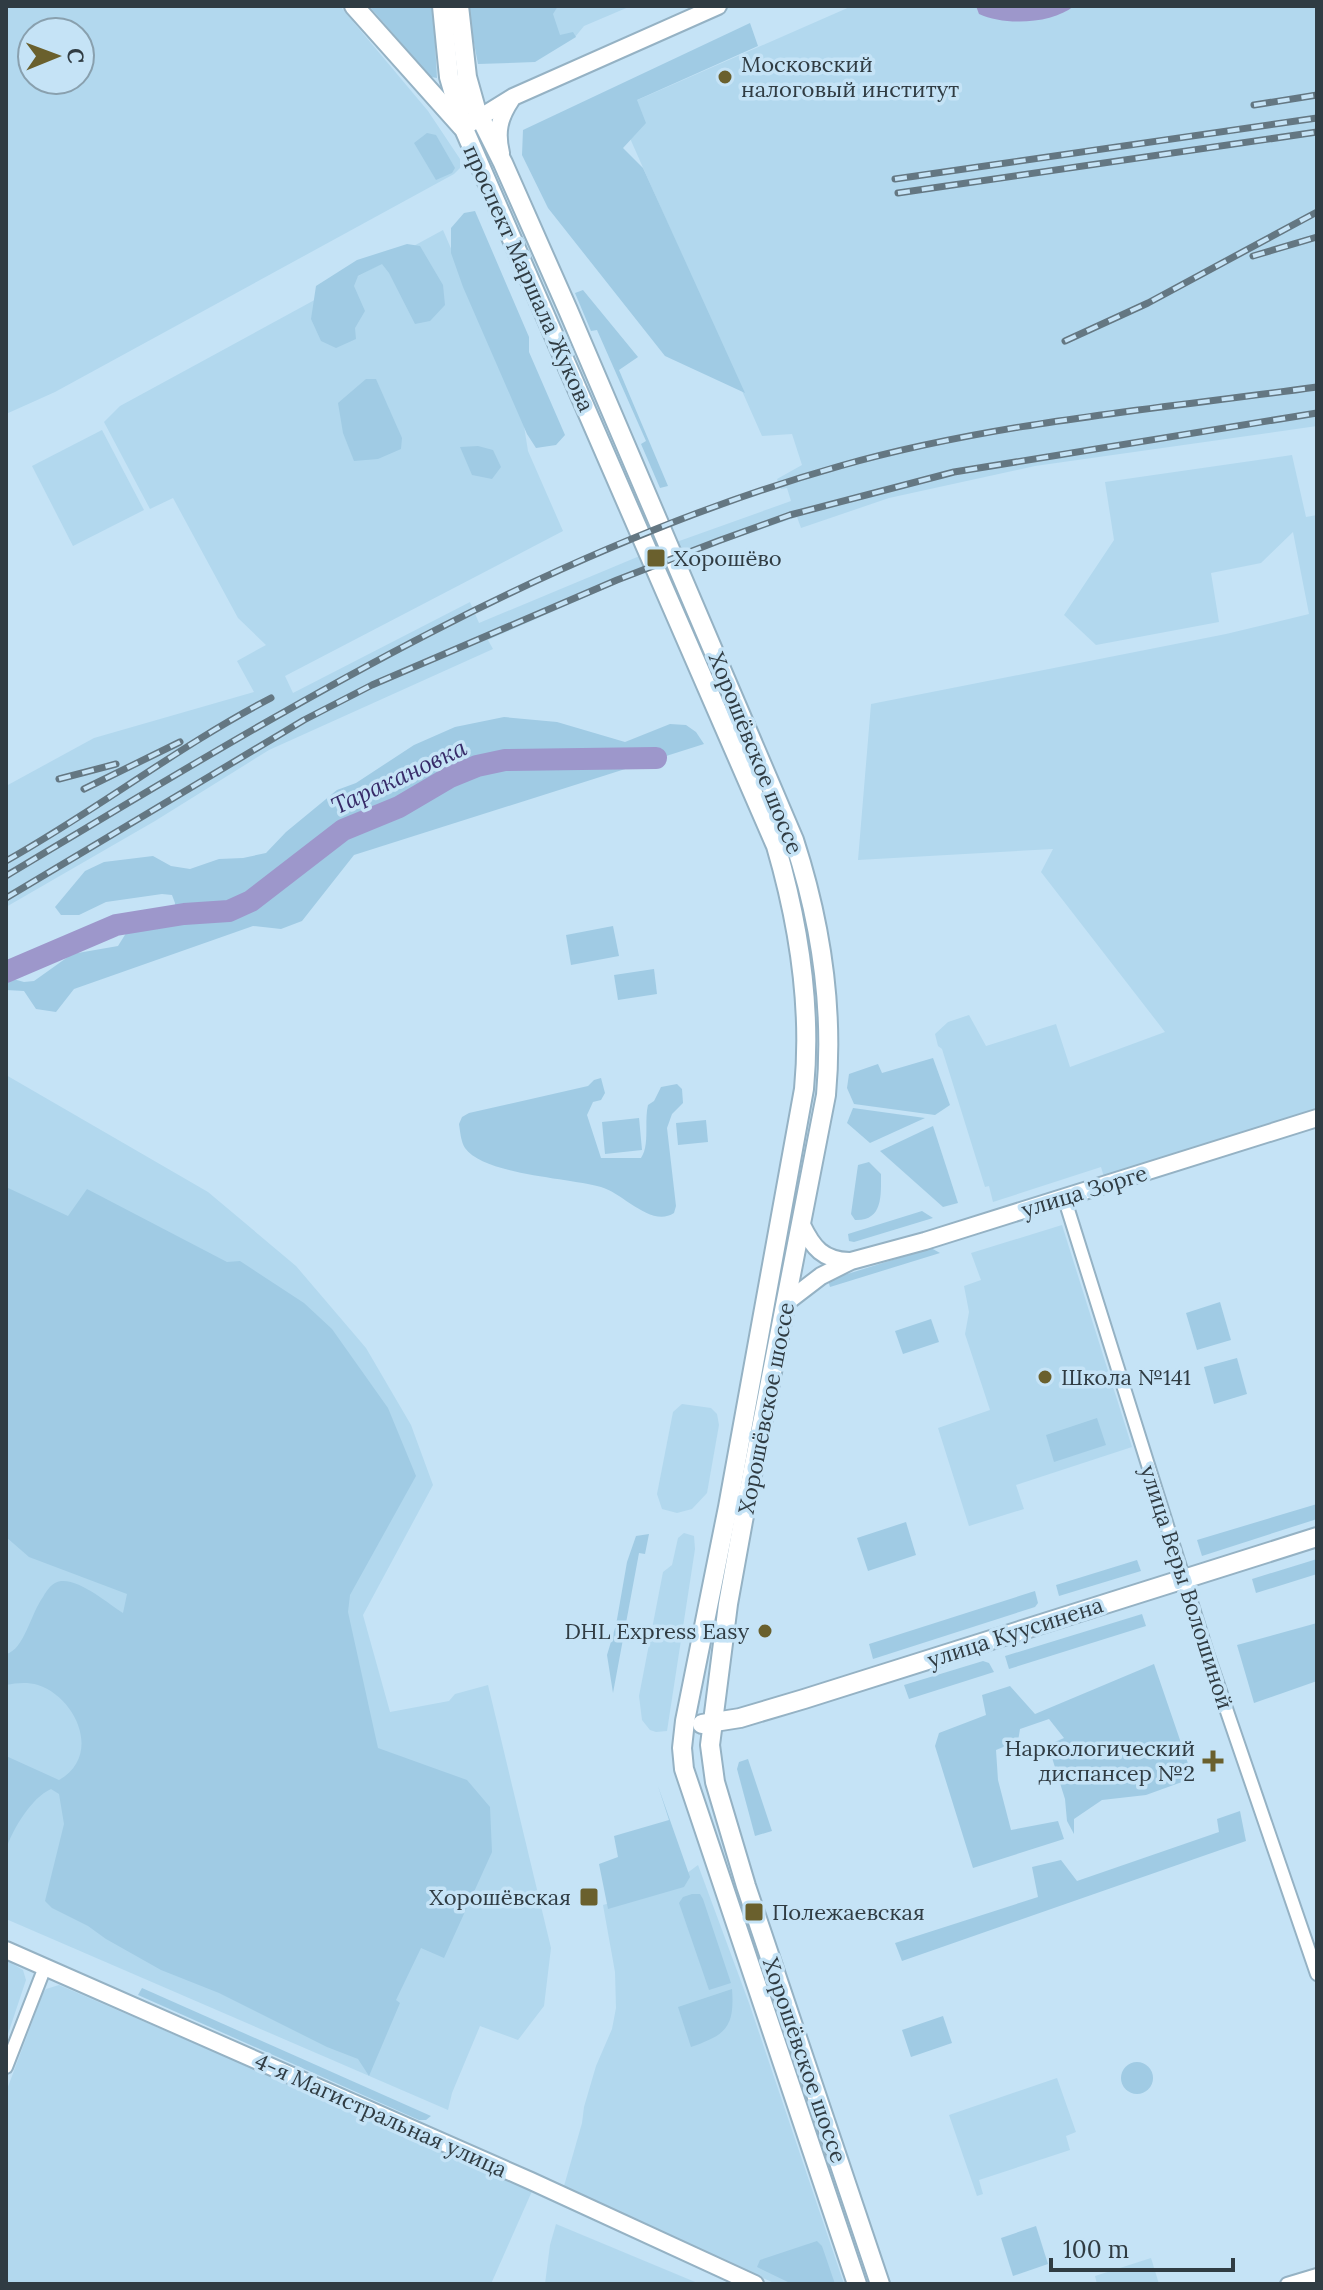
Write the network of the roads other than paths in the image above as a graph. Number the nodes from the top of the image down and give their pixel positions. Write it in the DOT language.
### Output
graph roads {
  1 [pos="354,6"];
  2 [pos="442,6"];
  3 [pos="459,6"];
  4 [pos="718,6"];
  5 [pos="447,63"];
  6 [pos="417,79"];
  7 [pos="513,97"];
  8 [pos="456,102"];
  9 [pos="479,118"];
  10 [pos="464,129"];
  11 [pos="503,163"];
  12 [pos="666,535"];
  13 [pos="645,543"];
  14 [pos="1317,1118"];
  15 [pos="1064,1197"];
  16 [pos="802,1225"];
  17 [pos="851,1261"];
  18 [pos="787,1302"];
  19 [pos="1317,1537"];
  20 [pos="1183,1579"];
  21 [pos="693,1684"];
  22 [pos="711,1722"];
  23 [pos="682,1744"];
  24 [pos="6,1950"];
  25 [pos="45,1967"];
  26 [pos="1317,1974"];
  27 [pos="6,2067"];
  28 [pos="1317,2275"];
  29 [pos="755,2284"];
  30 [pos="857,2284"];
  31 [pos="880,2284"];
  32 [pos="1287,2284"];
  1 -- 6 [label="main road"];
  2 -- 5 [label="main road, проспект Маршала Жукова"];
  3 -- 9 [label="main road, проспект Маршала Жукова"];
  4 -- 7 [label="street"];
  5 -- 6 [label="main road"];
  5 -- 8 [label="main road, проспект Маршала Жукова"];
  6 -- 8 [label="main road"];
  6 -- 10 [label="main road"];
  7 -- 9 [label="street"];
  7 -- 11 [label="street"];
  8 -- 9 [label="main road"];
  8 -- 10 [label="main road, проспект Маршала Жукова"];
  9 -- 10 [label="street"];
  9 -- 11 [label="main road, проспект Маршала Жукова"];
  10 -- 13 [label="main road, проспект Маршала Жукова"];
  11 -- 12 [label="main road, проспект Маршала Жукова"];
  12 -- 16 [label="main road, Хорошёвское шоссе"];
  13 -- 21 [label="main road, Хорошёвское шоссе"];
  14 -- 15 [label="street, улица Зорге"];
  15 -- 17 [label="street, улица Зорге"];
  15 -- 20 [label="street, улица Веры Волошиной"];
  16 -- 17 [label="street"];
  16 -- 18 [label="main road, Хорошёвское шоссе"];
  17 -- 18 [label="street, улица Зорге"];
  18 -- 22 [label="main road, Хорошёвское шоссе"];
  19 -- 20 [label="main road, улица Куусинена"];
  20 -- 22 [label="main road, улица Куусинена"];
  20 -- 26 [label="street, улица Веры Волошиной"];
  21 -- 22 [label="main road"];
  21 -- 23 [label="main road, Хорошёвское шоссе"];
  22 -- 23 [label="main road"];
  22 -- 31 [label="main road, Хорошёвское шоссе"];
  23 -- 30 [label="main road, Хорошёвское шоссе"];
  24 -- 25 [label="street, 4-я Магистральная улица"];
  25 -- 27 [label="street"];
  25 -- 29 [label="street, 4-я Магистральная улица"];
  28 -- 32 [label="street"];
}
